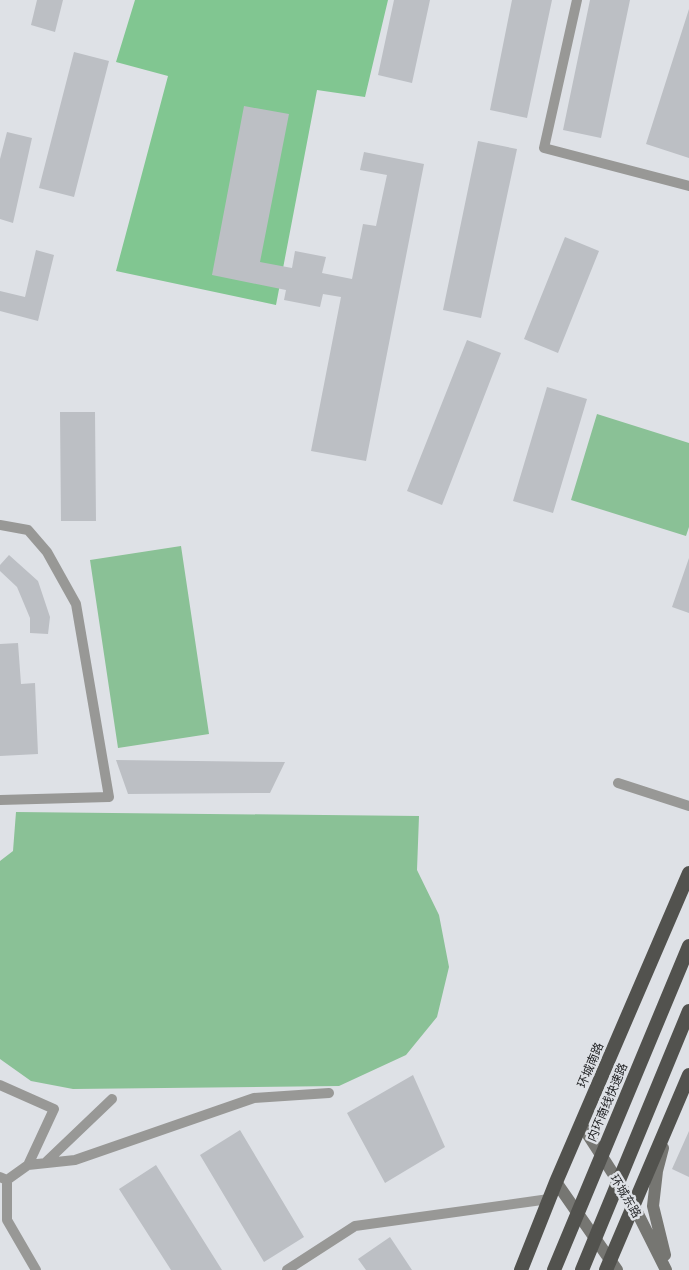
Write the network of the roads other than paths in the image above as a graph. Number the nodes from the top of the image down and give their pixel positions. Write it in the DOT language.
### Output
graph roads {
  1 [pos="577,0"];
  2 [pos="689,186"];
  3 [pos="0,525"];
  4 [pos="618,783"];
  5 [pos="0,800"];
  6 [pos="689,806"];
  7 [pos="689,873"];
  8 [pos="689,946"];
  9 [pos="689,1011"];
  10 [pos="689,1075"];
  11 [pos="0,1085"];
  12 [pos="329,1093"];
  13 [pos="112,1099"];
  14 [pos="671,1117"];
  15 [pos="581,1124"];
  16 [pos="44,1163"];
  17 [pos="28,1165"];
  18 [pos="4,1179"];
  19 [pos="556,1182"];
  20 [pos="549,1199"];
  21 [pos="634,1206"];
  22 [pos="611,1267"];
  23 [pos="36,1270"];
  24 [pos="287,1270"];
  25 [pos="521,1270"];
  26 [pos="554,1270"];
  27 [pos="582,1270"];
  28 [pos="668,1270"];
  1 -- 2 [label="lane"];
  3 -- 5 [label="lane"];
  4 -- 6 [label="lane"];
  7 -- 15 [label="highway, 环城南路"];
  8 -- 26 [label="highway, 内环南线快速路"];
  9 -- 27 [label="highway"];
  10 -- 14 [label="highway"];
  11 -- 17 [label="lane"];
  12 -- 16 [label="lane"];
  13 -- 16 [label="lane"];
  14 -- 21 [label="highway"];
  14 -- 28 [label="main road"];
  15 -- 19 [label="highway, 环城南路"];
  15 -- 21 [label="main road, 环城东路"];
  16 -- 17 [label="lane"];
  17 -- 18 [label="lane"];
  18 -- 23 [label="lane"];
  19 -- 20 [label="highway, 环城南路"];
  19 -- 22 [label="main road"];
  20 -- 24 [label="lane"];
  20 -- 25 [label="highway, 环城南路"];
  21 -- 22 [label="highway"];
  21 -- 28 [label="main road, 环城东路"];
}
